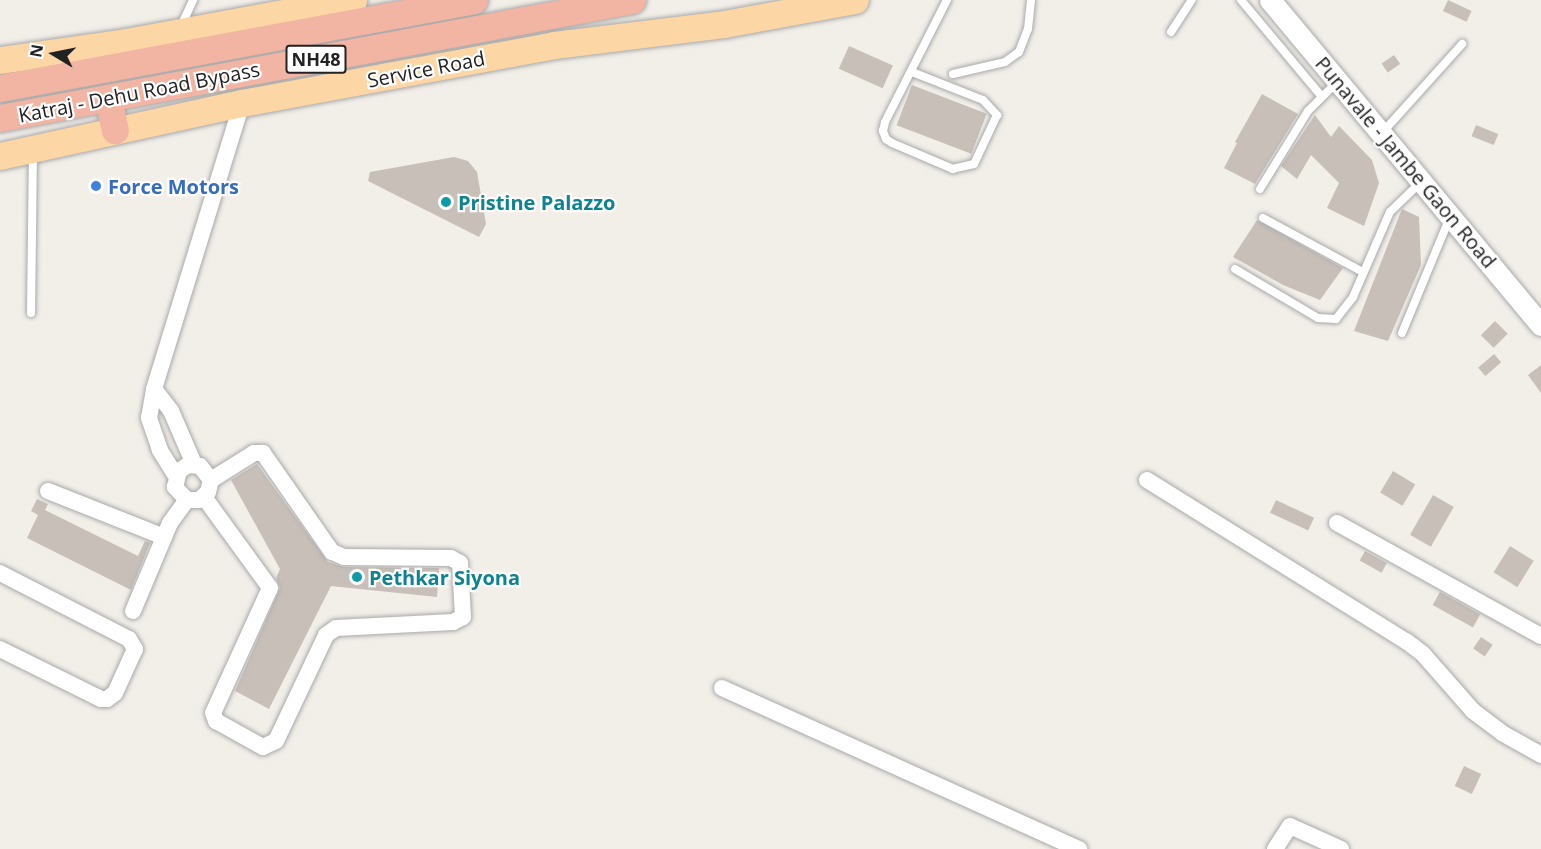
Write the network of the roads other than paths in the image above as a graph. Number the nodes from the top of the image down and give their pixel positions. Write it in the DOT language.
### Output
graph roads {
  1 [pos="193,0"];
  2 [pos="353,0"];
  3 [pos="474,0"];
  4 [pos="632,0"];
  5 [pos="855,0"];
  6 [pos="947,0"];
  7 [pos="1031,0"];
  8 [pos="1192,0"];
  9 [pos="1241,0"];
  10 [pos="1270,0"];
  11 [pos="179,32"];
  12 [pos="1171,32"];
  13 [pos="1462,44"];
  14 [pos="0,60"];
  15 [pos="912,72"];
  16 [pos="953,74"];
  17 [pos="1338,81"];
  18 [pos="0,88"];
  19 [pos="1322,97"];
  20 [pos="108,98"];
  21 [pos="242,103"];
  22 [pos="0,118"];
  23 [pos="115,130"];
  24 [pos="1382,134"];
  25 [pos="33,150"];
  26 [pos="0,156"];
  27 [pos="1422,181"];
  28 [pos="1260,189"];
  29 [pos="1451,216"];
  30 [pos="1263,218"];
  31 [pos="1235,269"];
  32 [pos="1363,272"];
  33 [pos="31,313"];
  34 [pos="1541,325"];
  35 [pos="1402,333"];
  36 [pos="154,389"];
  37 [pos="194,464"];
  38 [pos="176,476"];
  39 [pos="211,480"];
  40 [pos="1147,480"];
  41 [pos="48,491"];
  42 [pos="204,497"];
  43 [pos="187,500"];
  44 [pos="1337,523"];
  45 [pos="164,537"];
  46 [pos="0,573"];
  47 [pos="133,611"];
  48 [pos="1541,636"];
  49 [pos="0,649"];
  50 [pos="722,688"];
  51 [pos="1541,755"];
  52 [pos="1079,849"];
  53 [pos="1275,849"];
  54 [pos="1341,849"];
  1 -- 11 [label="lane"];
  2 -- 11 [label="main road"];
  3 -- 18 [label="highway, Katraj - Dehu Road Bypass / NH48"];
  4 -- 20 [label="highway, Katraj - Dehu Road Bypass / NH48"];
  5 -- 21 [label="main road, Service Road"];
  6 -- 15 [label="lane"];
  7 -- 16 [label="lane"];
  8 -- 12 [label="lane"];
  9 -- 19 [label="lane"];
  10 -- 17 [label="street, Punavale - Jambe Gaon Road"];
  11 -- 14 [label="main road"];
  13 -- 24 [label="lane"];
  15 -- 15 [label="lane"];
  17 -- 19 [label="lane"];
  17 -- 24 [label="street, Punavale - Jambe Gaon Road"];
  19 -- 28 [label="lane"];
  20 -- 22 [label="highway, Katraj - Dehu Road Bypass / NH48"];
  20 -- 23 [label="highway"];
  21 -- 23 [label="main road, Service Road"];
  21 -- 36 [label="street"];
  23 -- 25 [label="main road, Service Road"];
  24 -- 27 [label="street, Punavale - Jambe Gaon Road"];
  25 -- 26 [label="main road, Service Road"];
  25 -- 33 [label="lane"];
  27 -- 29 [label="street, Punavale - Jambe Gaon Road"];
  27 -- 32 [label="lane"];
  29 -- 34 [label="street, Punavale - Jambe Gaon Road"];
  29 -- 35 [label="lane"];
  30 -- 32 [label="lane"];
  31 -- 32 [label="lane"];
  36 -- 37 [label="street"];
  36 -- 38 [label="street"];
  37 -- 38 [label="street"];
  37 -- 39 [label="street"];
  38 -- 43 [label="street"];
  39 -- 42 [label="street"];
  39 -- 42 [label="street"];
  40 -- 51 [label="street"];
  41 -- 45 [label="street"];
  42 -- 43 [label="street"];
  43 -- 45 [label="street"];
  44 -- 48 [label="street"];
  45 -- 47 [label="street"];
  46 -- 49 [label="street"];
  50 -- 52 [label="street"];
  53 -- 54 [label="street"];
}
